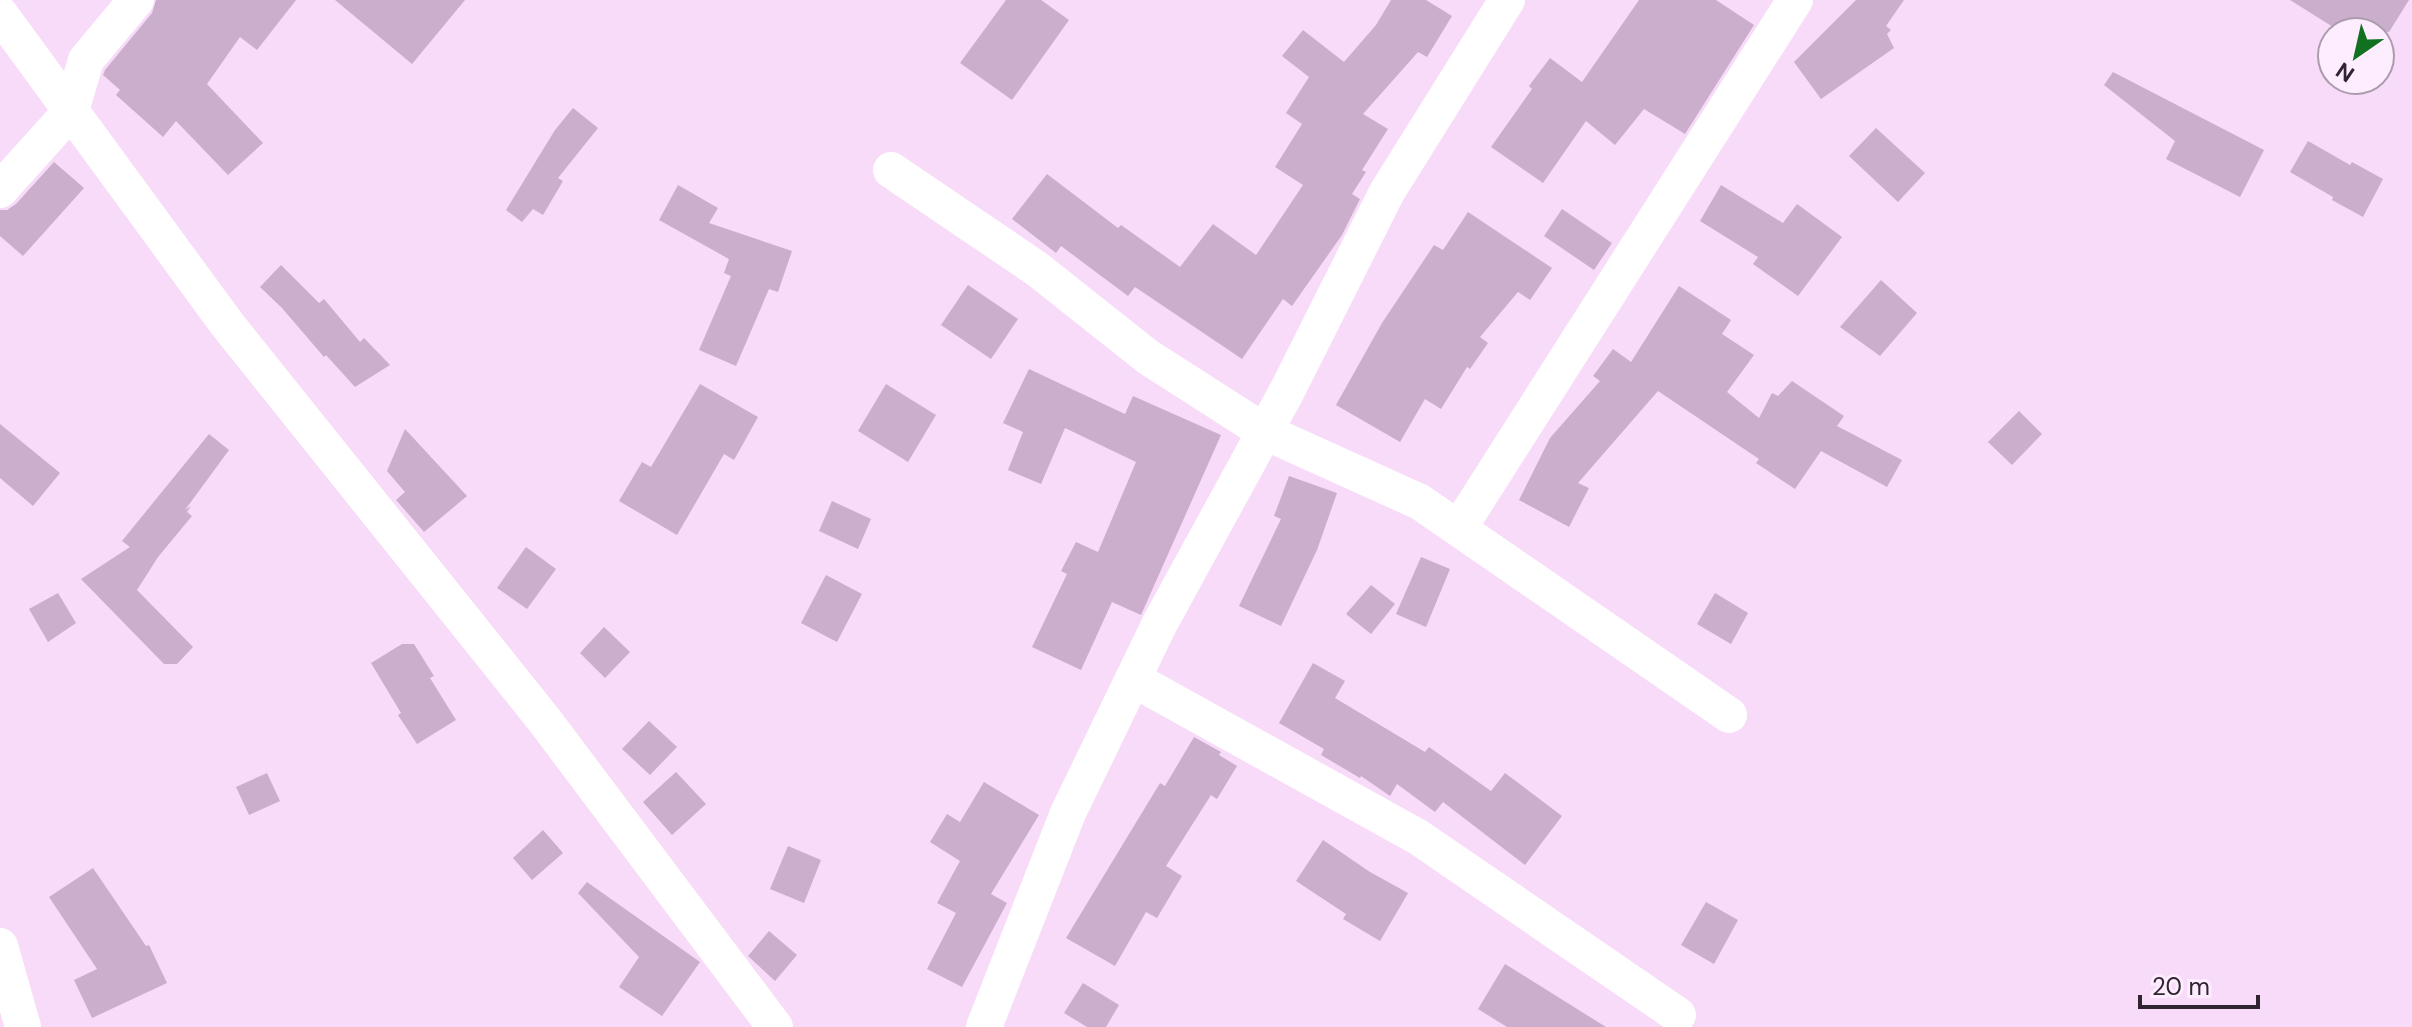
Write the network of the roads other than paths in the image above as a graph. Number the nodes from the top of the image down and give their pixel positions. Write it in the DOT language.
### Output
graph roads {
  1 [pos="136,0"];
  2 [pos="1507,0"];
  3 [pos="1795,0"];
  4 [pos="0,14"];
  5 [pos="71,111"];
  6 [pos="891,170"];
  7 [pos="0,190"];
  8 [pos="1265,432"];
  9 [pos="1459,528"];
  10 [pos="1133,679"];
  11 [pos="1729,715"];
  12 [pos="0,946"];
  13 [pos="1678,1015"];
  14 [pos="23,1027"];
  15 [pos="775,1027"];
  16 [pos="984,1027"];
  1 -- 5 [label="street"];
  2 -- 8 [label="street"];
  3 -- 9 [label="street"];
  4 -- 5 [label="street"];
  5 -- 7 [label="street"];
  5 -- 15 [label="street"];
  6 -- 8 [label="street"];
  8 -- 9 [label="street"];
  8 -- 10 [label="street"];
  9 -- 11 [label="street"];
  10 -- 13 [label="street"];
  10 -- 16 [label="street"];
  12 -- 14 [label="street"];
}
